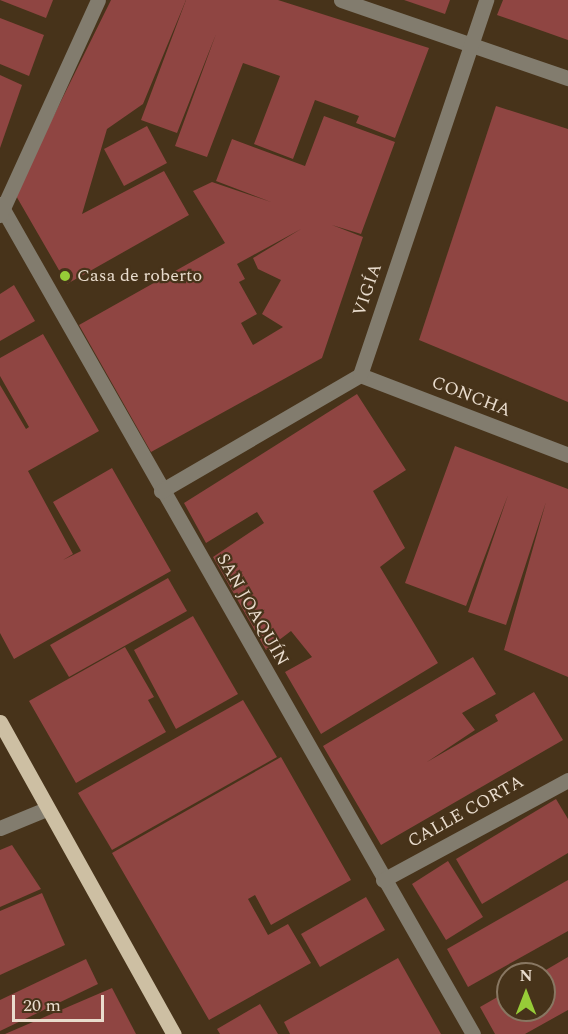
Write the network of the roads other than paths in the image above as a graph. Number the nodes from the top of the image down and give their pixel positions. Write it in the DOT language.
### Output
graph roads {
  1 [pos="98,0"];
  2 [pos="342,0"];
  3 [pos="486,0"];
  4 [pos="472,42"];
  5 [pos="568,78"];
  6 [pos="2,210"];
  7 [pos="360,375"];
  8 [pos="568,455"];
  9 [pos="161,490"];
  10 [pos="0,722"];
  11 [pos="568,780"];
  12 [pos="46,809"];
  13 [pos="0,828"];
  14 [pos="383,880"];
  15 [pos="174,1034"];
  16 [pos="473,1034"];
  1 -- 6 [label="street"];
  2 -- 4 [label="street"];
  3 -- 4 [label="street, VIGÍA"];
  4 -- 5 [label="street"];
  4 -- 7 [label="street, VIGÍA"];
  6 -- 9 [label="street, SAN JOAQUÍN"];
  7 -- 8 [label="street, CONCHA"];
  7 -- 9 [label="street"];
  9 -- 14 [label="street, SAN JOAQUÍN"];
  10 -- 12 [label="main road"];
  11 -- 14 [label="street, CALLE CORTA"];
  12 -- 13 [label="street"];
  12 -- 15 [label="main road"];
  14 -- 16 [label="street, SAN JOAQUÍN"];
}
